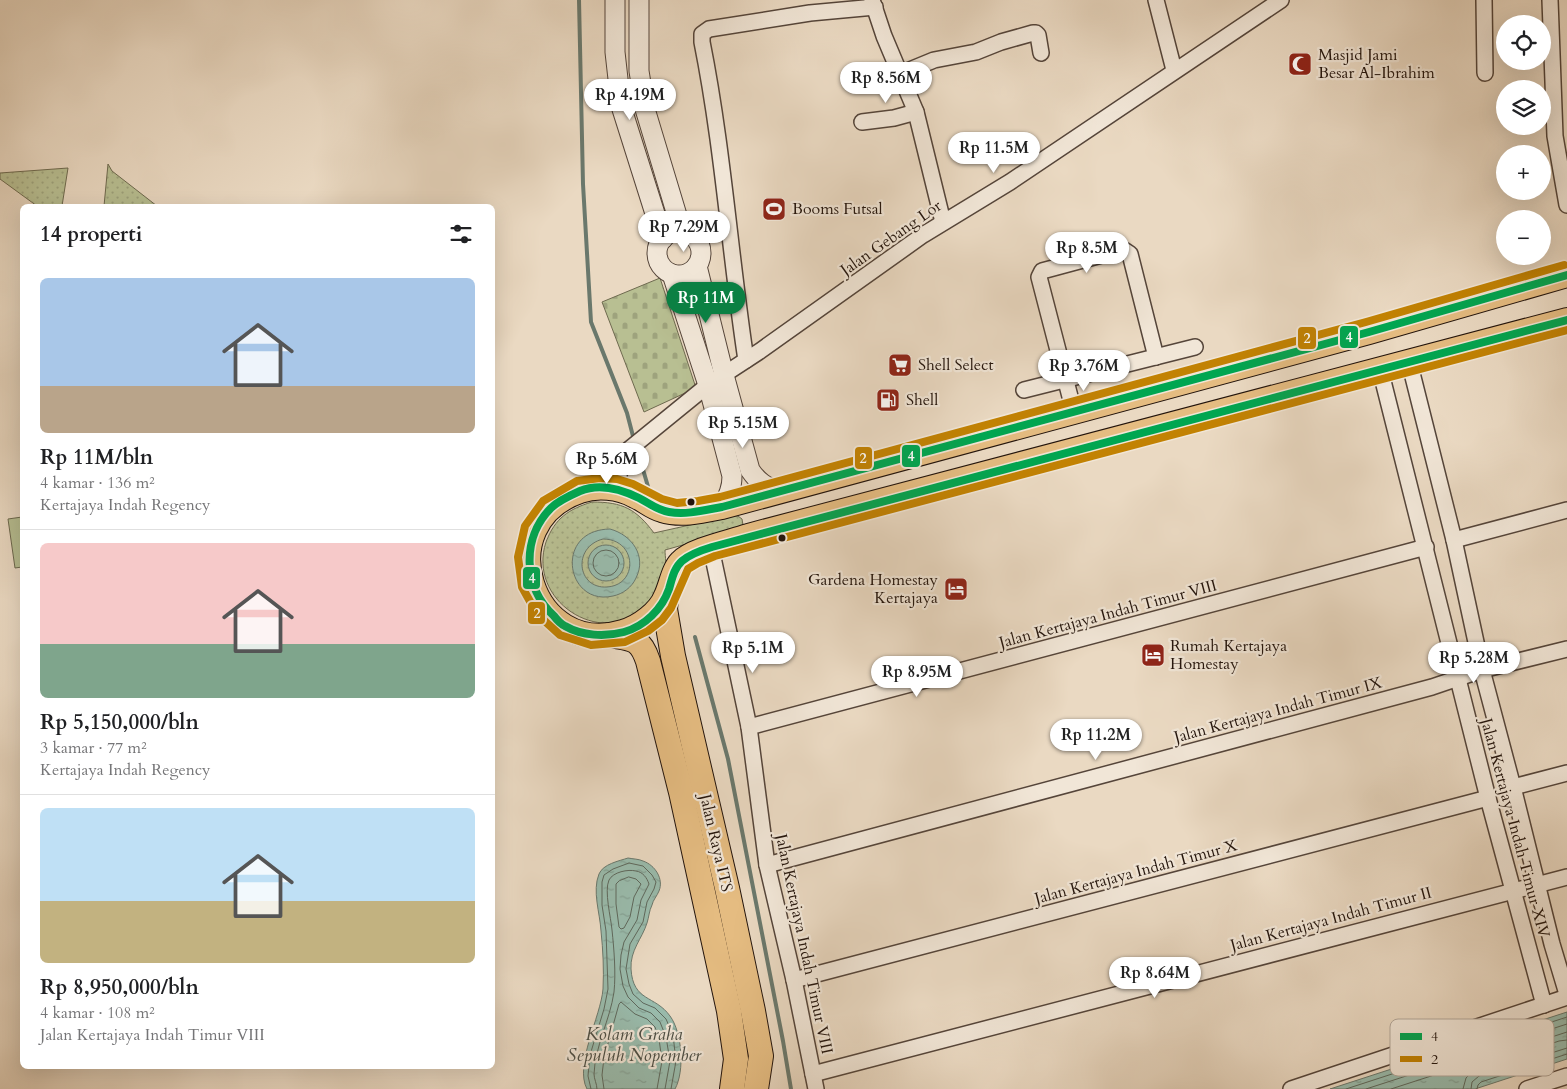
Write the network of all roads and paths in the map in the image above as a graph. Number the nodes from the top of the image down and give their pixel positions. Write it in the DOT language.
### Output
graph roads {
  1 [pos="615,0"];
  2 [pos="639,0"];
  3 [pos="1156,0"];
  4 [pos="1281,0"];
  5 [pos="1484,0"];
  6 [pos="1550,0"];
  7 [pos="874,3"];
  8 [pos="1041,53"];
  9 [pos="1174,70"];
  10 [pos="1485,73"];
  11 [pos="900,74"];
  12 [pos="1560,92"];
  13 [pos="916,112"];
  14 [pos="862,122"];
  15 [pos="1567,206"];
  16 [pos="943,222"];
  17 [pos="682,232"];
  18 [pos="663,239"];
  19 [pos="697,266"];
  20 [pos="672,274"];
  21 [pos="1567,275"];
  22 [pos="1567,320"];
  23 [pos="1369,332"];
  24 [pos="1196,347"];
  25 [pos="1156,357"];
  26 [pos="746,360"];
  27 [pos="1409,361"];
  28 [pos="1380,369"];
  29 [pos="716,380"];
  30 [pos="1065,380"];
  31 [pos="1024,390"];
  32 [pos="1074,412"];
  33 [pos="633,447"];
  34 [pos="614,489"];
  35 [pos="775,492"];
  36 [pos="568,496"];
  37 [pos="729,505"];
  38 [pos="1567,510"];
  39 [pos="780,528"];
  40 [pos="748,536"];
  41 [pos="1454,540"];
  42 [pos="1426,547"];
  43 [pos="711,548"];
  44 [pos="666,598"];
  45 [pos="608,635"];
  46 [pos="1567,649"];
  47 [pos="1482,670"];
  48 [pos="1457,678"];
  49 [pos="749,727"];
  50 [pos="1567,772"];
  51 [pos="1513,788"];
  52 [pos="1488,798"];
  53 [pos="767,865"];
  54 [pos="1567,877"];
  55 [pos="1537,884"];
  56 [pos="727,888"];
  57 [pos="1513,890"];
  58 [pos="703,894"];
  59 [pos="733,916"];
  60 [pos="709,920"];
  61 [pos="794,980"];
  62 [pos="1567,995"];
  63 [pos="1544,1005"];
  64 [pos="1502,1019"];
  65 [pos="1390,1056"];
  66 [pos="813,1074"];
  67 [pos="1567,1077"];
  68 [pos="732,1089"];
  69 [pos="756,1089"];
  70 [pos="816,1089"];
  71 [pos="1292,1089"];
  72 [pos="1527,1089"];
  1 -- 18 [label="street"];
  2 -- 17 [label="street"];
  3 -- 9 [label="street"];
  4 -- 9 [label="street, Jalan Gebang Lor"];
  5 -- 10 [label="street"];
  6 -- 12 [label="street"];
  7 -- 11 [label="street"];
  7 -- 26 [label="street"];
  8 -- 11 [label="street"];
  9 -- 16 [label="street, Jalan Gebang Lor"];
  11 -- 13 [label="street"];
  12 -- 15 [label="street"];
  13 -- 14 [label="street"];
  13 -- 16 [label="street"];
  16 -- 26 [label="street, Jalan Gebang Lor"];
  17 -- 18 [label="street"];
  17 -- 19 [label="street"];
  18 -- 20 [label="street"];
  19 -- 20 [label="street"];
  19 -- 29 [label="street"];
  20 -- 29 [label="street"];
  21 -- 23 [label="main road, Jalan Raya ITS"];
  22 -- 27 [label="main road"];
  23 -- 28 [label="main road"];
  23 -- 32 [label="main road, Jalan Raya ITS"];
  24 -- 25 [label="street"];
  25 -- 30 [label="street"];
  25 -- 30 [label="street"];
  26 -- 29 [label="street, Jalan Gebang Lor"];
  27 -- 28 [label="main road"];
  27 -- 41 [label="street, Jalan Kertajaya Indah Timur XIV"];
  28 -- 39 [label="main road"];
  28 -- 42 [label="street, Jalan Kertajaya Indah Timur XIV"];
  29 -- 33 [label="street, Jalan Gebang Lor"];
  29 -- 35 [label="street"];
  29 -- 37 [label="street"];
  30 -- 31 [label="street"];
  30 -- 32 [label="street"];
  32 -- 35 [label="main road, Jalan Raya ITS"];
  33 -- 34 [label="street"];
  33 -- 36 [label="street, Jalan Gebang Lor"];
  34 -- 36 [label="main road, Jalan Raya ITS"];
  34 -- 37 [label="main road, Jalan Raya ITS"];
  35 -- 37 [label="main road, Jalan Raya ITS"];
  35 -- 39 [label="main road"];
  36 -- 45 [label="main road, Jalan Raya ITS"];
  37 -- 40 [label="main road"];
  38 -- 41 [label="street"];
  39 -- 40 [label="main road"];
  40 -- 43 [label="main road"];
  41 -- 47 [label="street, Jalan Kertajaya Indah Timur XIV"];
  42 -- 48 [label="street, Jalan Kertajaya Indah Timur XIV"];
  42 -- 49 [label="street, Jalan Kertajaya Indah Timur VIII"];
  43 -- 44 [label="main road"];
  43 -- 49 [label="street"];
  44 -- 45 [label="main road"];
  44 -- 56 [label="main road, Jalan Raya ITS"];
  45 -- 58 [label="main road, Jalan Raya ITS"];
  46 -- 47 [label="street, Jalan Kertajaya Indah Timur IX"];
  47 -- 48 [label="street, Jalan Kertajaya Indah Timur IX"];
  47 -- 51 [label="street, Jalan Kertajaya Indah Timur XIV"];
  48 -- 52 [label="street, Jalan Kertajaya Indah Timur XIV"];
  48 -- 53 [label="street, Jalan Kertajaya Indah Timur IX"];
  49 -- 53 [label="street, Jalan Kertajaya Indah Timur VIII"];
  50 -- 51 [label="street"];
  51 -- 55 [label="street, Jalan Kertajaya Indah Timur XIV"];
  52 -- 57 [label="street, Jalan Kertajaya Indah Timur XIV"];
  52 -- 61 [label="street, Jalan Kertajaya Indah Timur X"];
  53 -- 61 [label="street, Jalan Kertajaya Indah Timur VIII"];
  54 -- 55 [label="street, Jalan Kertajaya Indah Timur II"];
  55 -- 57 [label="street, Jalan Kertajaya Indah Timur II"];
  55 -- 62 [label="street, Jalan Kertajaya Indah Timur XIV"];
  56 -- 58 [label="main road"];
  56 -- 59 [label="main road, Jalan Raya ITS"];
  57 -- 63 [label="street, Jalan Kertajaya Indah Timur XIV"];
  57 -- 66 [label="street, Jalan Kertajaya Indah Timur II"];
  58 -- 60 [label="main road, Jalan Raya ITS"];
  59 -- 60 [label="main road"];
  59 -- 69 [label="main road, Jalan Raya ITS"];
  60 -- 68 [label="main road, Jalan Raya ITS"];
  61 -- 66 [label="street, Jalan Kertajaya Indah Timur VIII"];
  62 -- 63 [label="street"];
  63 -- 64 [label="street"];
  65 -- 71 [label="street"];
  66 -- 70 [label="street, Jalan Kertajaya Indah Timur VIII"];
  67 -- 72 [label="street"];
}
